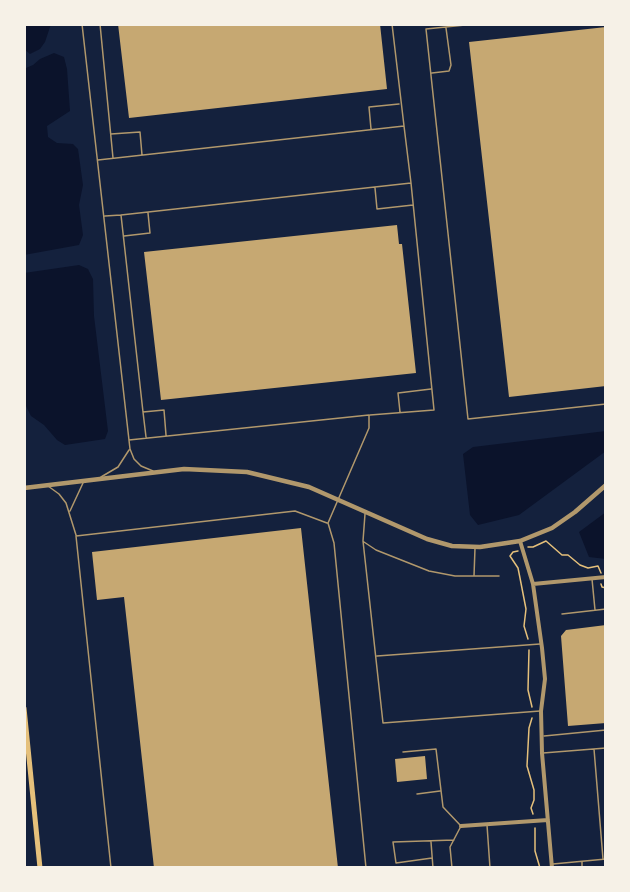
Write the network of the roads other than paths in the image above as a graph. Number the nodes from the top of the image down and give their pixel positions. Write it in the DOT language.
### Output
graph roads {
  1 [pos="82,24"];
  2 [pos="100,24"];
  3 [pos="392,24"];
  4 [pos="475,24"];
  5 [pos="446,27"];
  6 [pos="431,74"];
  7 [pos="400,104"];
  8 [pos="404,126"];
  9 [pos="371,129"];
  10 [pos="111,134"];
  11 [pos="142,155"];
  12 [pos="113,158"];
  13 [pos="98,160"];
  14 [pos="411,183"];
  15 [pos="375,188"];
  16 [pos="413,205"];
  17 [pos="148,212"];
  18 [pos="121,215"];
  19 [pos="104,216"];
  20 [pos="123,236"];
  21 [pos="432,389"];
  22 [pos="606,404"];
  23 [pos="143,412"];
  24 [pos="400,413"];
  25 [pos="369,415"];
  26 [pos="166,436"];
  27 [pos="146,438"];
  28 [pos="129,440"];
  29 [pos="130,449"];
  30 [pos="155,472"];
  31 [pos="100,478"];
  32 [pos="84,480"];
  33 [pos="46,485"];
  34 [pos="606,485"];
  35 [pos="24,488"];
  36 [pos="340,499"];
  37 [pos="366,511"];
  38 [pos="70,512"];
  39 [pos="328,524"];
  40 [pos="76,536"];
  41 [pos="363,541"];
  42 [pos="520,541"];
  43 [pos="475,547"];
  44 [pos="499,576"];
  45 [pos="474,577"];
  46 [pos="606,577"];
  47 [pos="592,578"];
  48 [pos="533,584"];
  49 [pos="606,609"];
  50 [pos="595,610"];
  51 [pos="562,614"];
  52 [pos="541,644"];
  53 [pos="376,656"];
  54 [pos="24,708"];
  55 [pos="541,711"];
  56 [pos="606,730"];
  57 [pos="542,736"];
  58 [pos="606,748"];
  59 [pos="594,749"];
  60 [pos="403,752"];
  61 [pos="542,753"];
  62 [pos="441,791"];
  63 [pos="417,794"];
  64 [pos="548,820"];
  65 [pos="487,824"];
  66 [pos="461,826"];
  67 [pos="454,840"];
  68 [pos="430,841"];
  69 [pos="432,858"];
  70 [pos="605,859"];
  71 [pos="582,861"];
  72 [pos="552,866"];
  73 [pos="40,868"];
  74 [pos="111,868"];
  75 [pos="366,868"];
  76 [pos="433,868"];
  77 [pos="452,868"];
  78 [pos="490,868"];
  79 [pos="582,868"];
  1 -- 13 [label="lane"];
  2 -- 10 [label="lane"];
  3 -- 7 [label="lane"];
  4 -- 5 [label="lane"];
  5 -- 6 [label="lane"];
  5 -- 6 [label="lane"];
  6 -- 22 [label="lane"];
  7 -- 8 [label="lane"];
  7 -- 9 [label="lane"];
  8 -- 9 [label="lane"];
  8 -- 14 [label="lane"];
  9 -- 11 [label="lane"];
  10 -- 11 [label="lane"];
  10 -- 12 [label="lane"];
  11 -- 12 [label="lane"];
  12 -- 13 [label="lane"];
  13 -- 19 [label="lane"];
  14 -- 15 [label="lane"];
  14 -- 16 [label="lane"];
  15 -- 16 [label="lane"];
  15 -- 17 [label="lane"];
  16 -- 21 [label="lane"];
  17 -- 18 [label="lane"];
  17 -- 20 [label="lane"];
  18 -- 19 [label="lane"];
  18 -- 20 [label="lane"];
  19 -- 28 [label="lane"];
  20 -- 23 [label="lane"];
  21 -- 24 [label="lane"];
  21 -- 24 [label="lane"];
  23 -- 26 [label="lane"];
  23 -- 27 [label="lane"];
  24 -- 25 [label="lane"];
  25 -- 26 [label="lane"];
  25 -- 36 [label="lane"];
  26 -- 27 [label="lane"];
  27 -- 28 [label="lane"];
  28 -- 29 [label="lane"];
  29 -- 30 [label="lane"];
  29 -- 31 [label="lane"];
  30 -- 31 [label="street"];
  30 -- 36 [label="street"];
  31 -- 32 [label="street"];
  32 -- 33 [label="street"];
  32 -- 38 [label="lane"];
  33 -- 35 [label="street"];
  33 -- 38 [label="lane"];
  34 -- 42 [label="street"];
  36 -- 37 [label="street"];
  36 -- 39 [label="lane"];
  37 -- 41 [label="lane"];
  37 -- 43 [label="street"];
  38 -- 40 [label="lane"];
  39 -- 40 [label="lane"];
  39 -- 75 [label="lane"];
  40 -- 74 [label="lane"];
  41 -- 45 [label="lane"];
  41 -- 53 [label="lane"];
  42 -- 43 [label="street"];
  42 -- 48 [label="street"];
  43 -- 45 [label="lane"];
  44 -- 45 [label="lane"];
  46 -- 47 [label="street"];
  47 -- 48 [label="street"];
  47 -- 50 [label="lane"];
  48 -- 52 [label="street"];
  49 -- 50 [label="lane"];
  50 -- 51 [label="lane"];
  52 -- 53 [label="lane"];
  52 -- 55 [label="street"];
  53 -- 55 [label="lane"];
  54 -- 73 [label="main road"];
  55 -- 57 [label="street"];
  56 -- 57 [label="lane"];
  57 -- 61 [label="street"];
  58 -- 59 [label="lane"];
  59 -- 61 [label="lane"];
  59 -- 70 [label="lane"];
  60 -- 62 [label="lane"];
  61 -- 64 [label="street"];
  62 -- 63 [label="lane"];
  62 -- 66 [label="lane"];
  64 -- 65 [label="street"];
  64 -- 72 [label="street"];
  65 -- 66 [label="street"];
  65 -- 78 [label="lane"];
  66 -- 67 [label="lane"];
  67 -- 68 [label="lane"];
  67 -- 77 [label="lane"];
  68 -- 69 [label="lane"];
  68 -- 69 [label="lane"];
  69 -- 76 [label="lane"];
  70 -- 71 [label="lane"];
  71 -- 72 [label="lane"];
  71 -- 79 [label="lane"];
}
